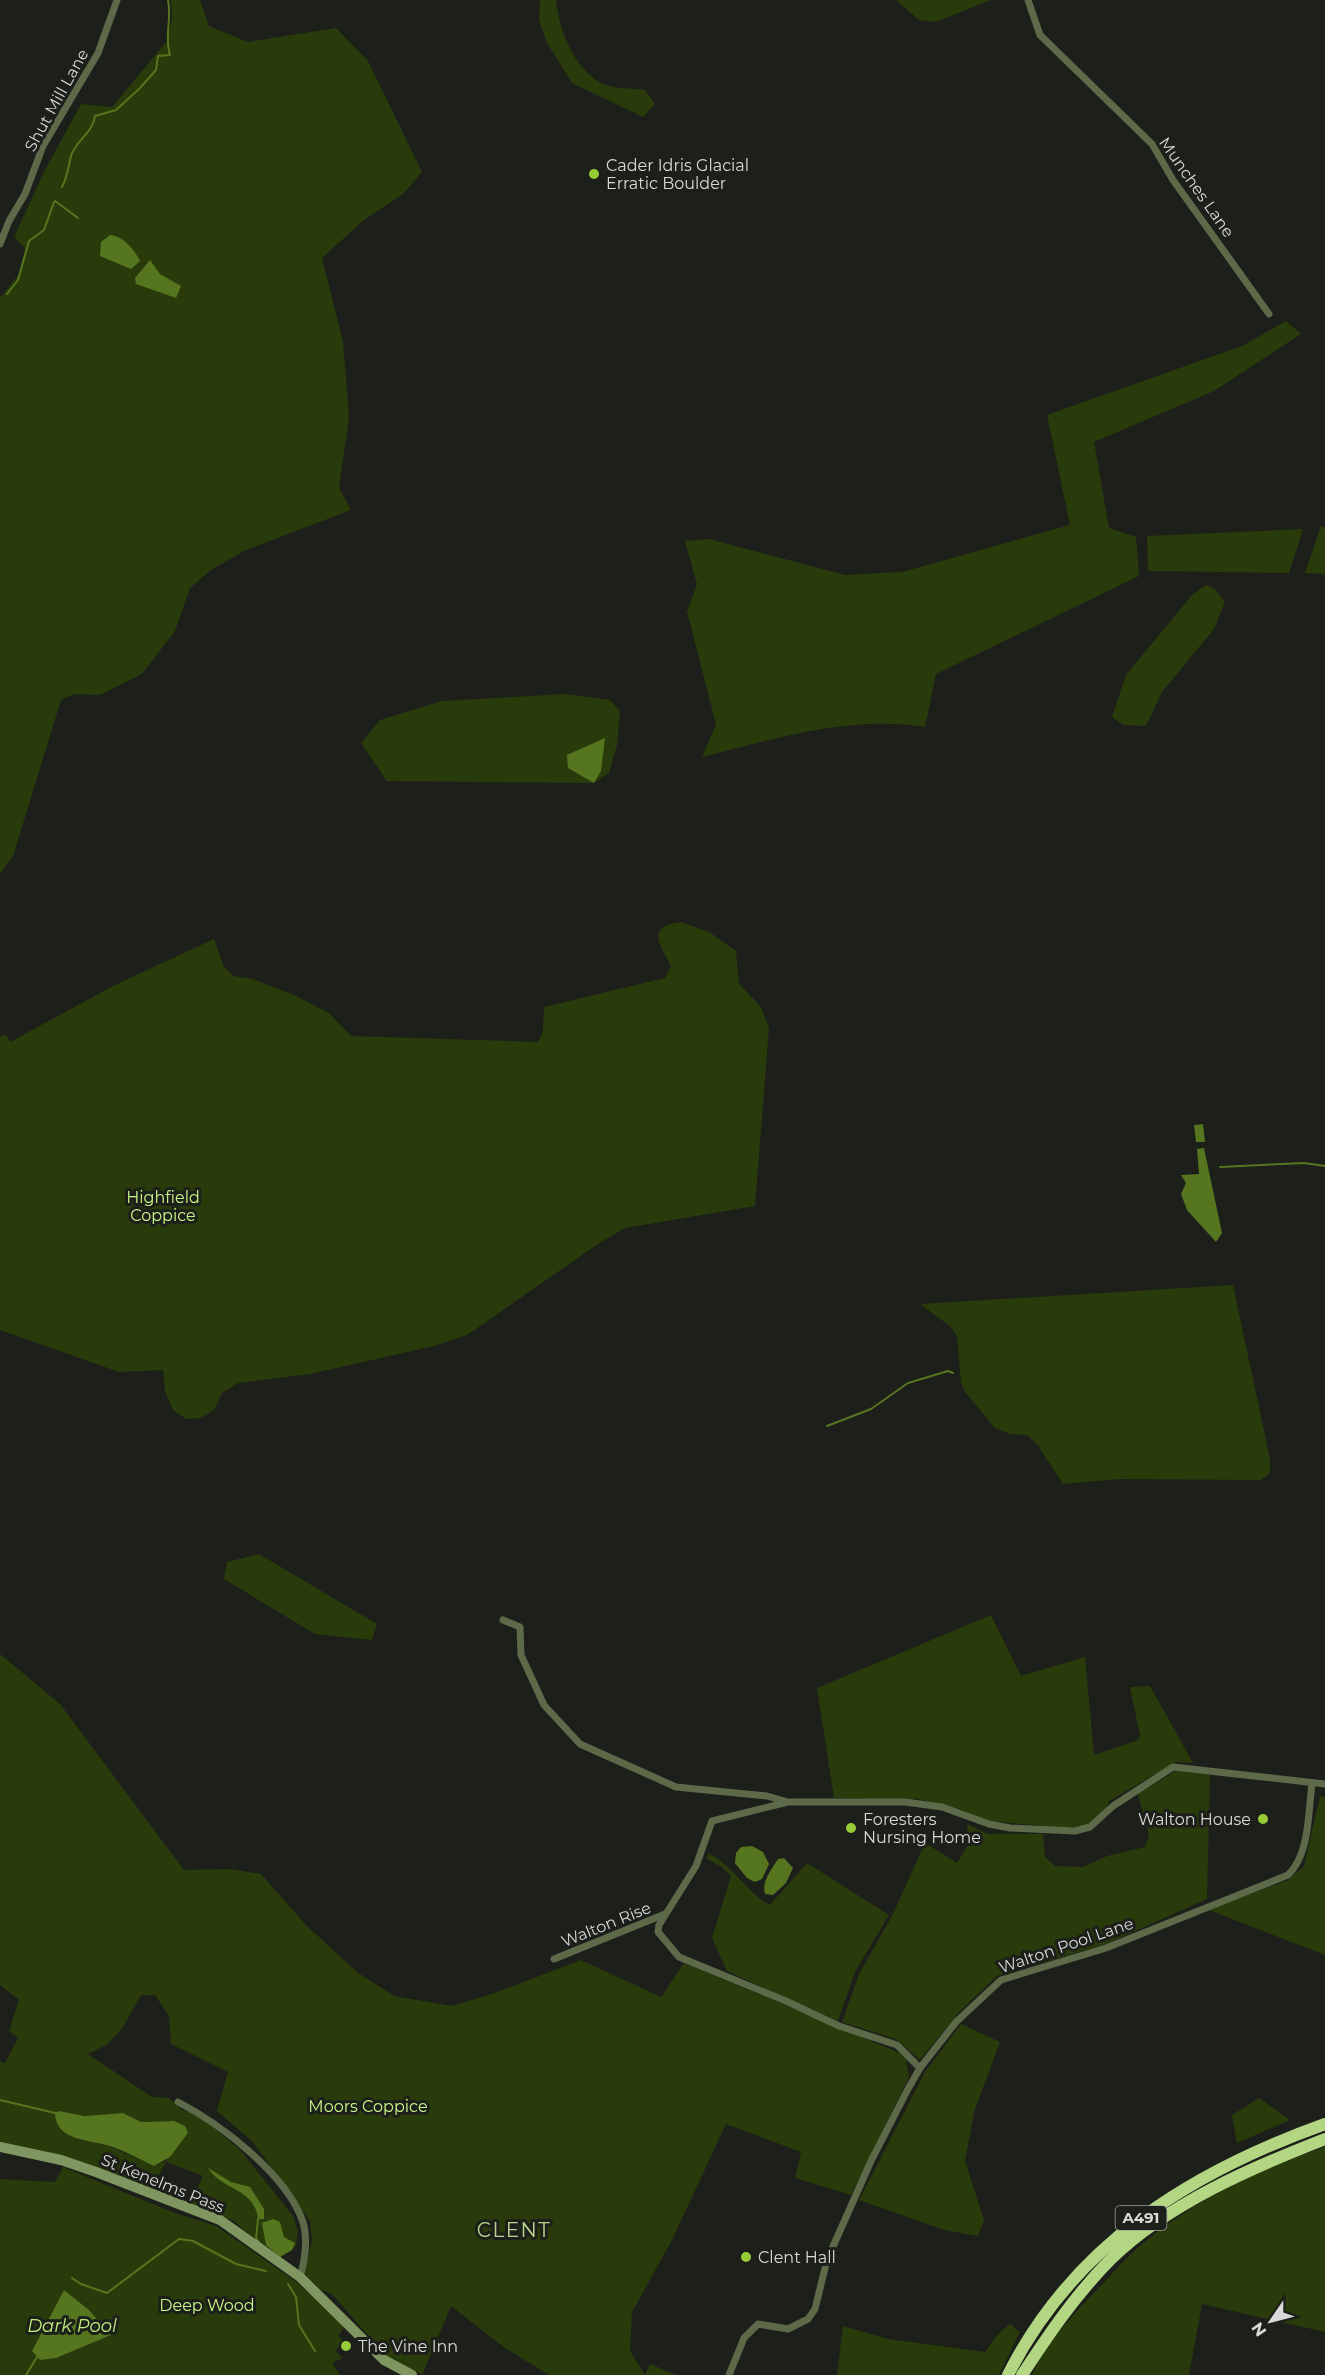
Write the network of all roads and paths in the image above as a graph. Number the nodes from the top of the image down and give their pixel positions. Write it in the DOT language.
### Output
graph roads {
  1 [pos="117,0"];
  2 [pos="1028,0"];
  3 [pos="0,244"];
  4 [pos="1269,314"];
  5 [pos="503,1620"];
  6 [pos="1312,1784"];
  7 [pos="1325,1784"];
  8 [pos="788,1802"];
  9 [pos="668,1914"];
  10 [pos="554,1959"];
  11 [pos="920,2068"];
  12 [pos="178,2102"];
  13 [pos="1325,2124"];
  14 [pos="1325,2139"];
  15 [pos="0,2147"];
  16 [pos="300,2277"];
  17 [pos="412,2375"];
  18 [pos="729,2375"];
  19 [pos="1008,2375"];
  20 [pos="1022,2375"];
  1 -- 3 [label="street, Shut Mill Lane"];
  2 -- 4 [label="street, Munches Lane"];
  5 -- 8 [label="street"];
  6 -- 7 [label="street"];
  6 -- 8 [label="street"];
  6 -- 11 [label="street, Walton Pool Lane"];
  8 -- 9 [label="street"];
  9 -- 10 [label="street, Walton Rise"];
  9 -- 11 [label="street"];
  11 -- 18 [label="street, Walton Pool Lane"];
  12 -- 16 [label="street"];
  13 -- 19 [label="highway, A491"];
  14 -- 20 [label="highway, A491"];
  15 -- 16 [label="street, St Kenelms Pass"];
  16 -- 17 [label="street, St Kenelms Pass"];
}
